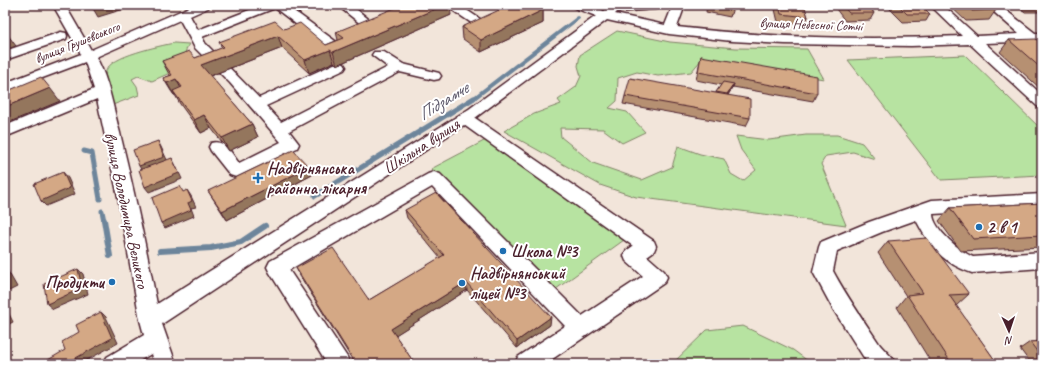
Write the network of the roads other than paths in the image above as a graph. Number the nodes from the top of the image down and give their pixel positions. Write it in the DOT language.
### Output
graph roads {
  1 [pos="59,5"];
  2 [pos="204,5"];
  3 [pos="273,5"];
  4 [pos="278,5"];
  5 [pos="343,5"];
  6 [pos="451,5"];
  7 [pos="581,5"];
  8 [pos="655,5"];
  9 [pos="679,5"];
  10 [pos="936,5"];
  11 [pos="992,5"];
  12 [pos="183,15"];
  13 [pos="606,16"];
  14 [pos="384,20"];
  15 [pos="477,21"];
  16 [pos="371,26"];
  17 [pos="669,30"];
  18 [pos="358,32"];
  19 [pos="195,35"];
  20 [pos="61,36"];
  21 [pos="1036,37"];
  22 [pos="974,40"];
  23 [pos="338,44"];
  24 [pos="379,55"];
  25 [pos="5,56"];
  26 [pos="88,56"];
  27 [pos="340,67"];
  28 [pos="398,67"];
  29 [pos="434,76"];
  30 [pos="5,88"];
  31 [pos="102,91"];
  32 [pos="1042,103"];
  33 [pos="257,105"];
  34 [pos="464,118"];
  35 [pos="279,130"];
  36 [pos="5,132"];
  37 [pos="217,146"];
  38 [pos="1042,201"];
  39 [pos="924,211"];
  40 [pos="1042,260"];
  41 [pos="580,328"];
  42 [pos="153,329"];
  43 [pos="115,364"];
  44 [pos="165,364"];
  45 [pos="339,364"];
  46 [pos="526,364"];
  47 [pos="885,364"];
  1 -- 26 [label="street, вулиця Володимира Великого"];
  2 -- 12 [label="street, вулиця Грушевського"];
  3 -- 19 [label="street"];
  4 -- 23 [label="street"];
  5 -- 16 [label="street"];
  6 -- 15 [label="street"];
  7 -- 13 [label="street, вулиця Небесної Сотні"];
  8 -- 13 [label="street, Шкільна вулиця"];
  9 -- 17 [label="street"];
  10 -- 22 [label="street"];
  11 -- 21 [label="street"];
  12 -- 19 [label="street"];
  12 -- 26 [label="street, вулиця Грушевського"];
  13 -- 17 [label="street, вулиця Небесної Сотні"];
  13 -- 34 [label="street, Шкільна вулиця"];
  14 -- 16 [label="street"];
  16 -- 18 [label="street"];
  17 -- 22 [label="street, вулиця Небесної Сотні"];
  19 -- 33 [label="street"];
  20 -- 25 [label="street"];
  21 -- 22 [label="street, вулиця Небесної Сотні"];
  22 -- 32 [label="street"];
  24 -- 28 [label="street"];
  26 -- 30 [label="street, вулиця Грушевського"];
  26 -- 31 [label="street, вулиця Володимира Великого"];
  27 -- 33 [label="street"];
  28 -- 29 [label="street"];
  28 -- 35 [label="street"];
  31 -- 36 [label="street"];
  31 -- 42 [label="street, вулиця Володимира Великого"];
  33 -- 35 [label="street"];
  34 -- 41 [label="street"];
  34 -- 42 [label="street, Шкільна вулиця"];
  35 -- 37 [label="street"];
  38 -- 39 [label="street"];
  39 -- 40 [label="street"];
  39 -- 47 [label="street"];
  41 -- 45 [label="street"];
  41 -- 46 [label="street"];
  42 -- 43 [label="street, Шкільна вулиця"];
  42 -- 44 [label="street, вулиця Володимира Великого"];
}
